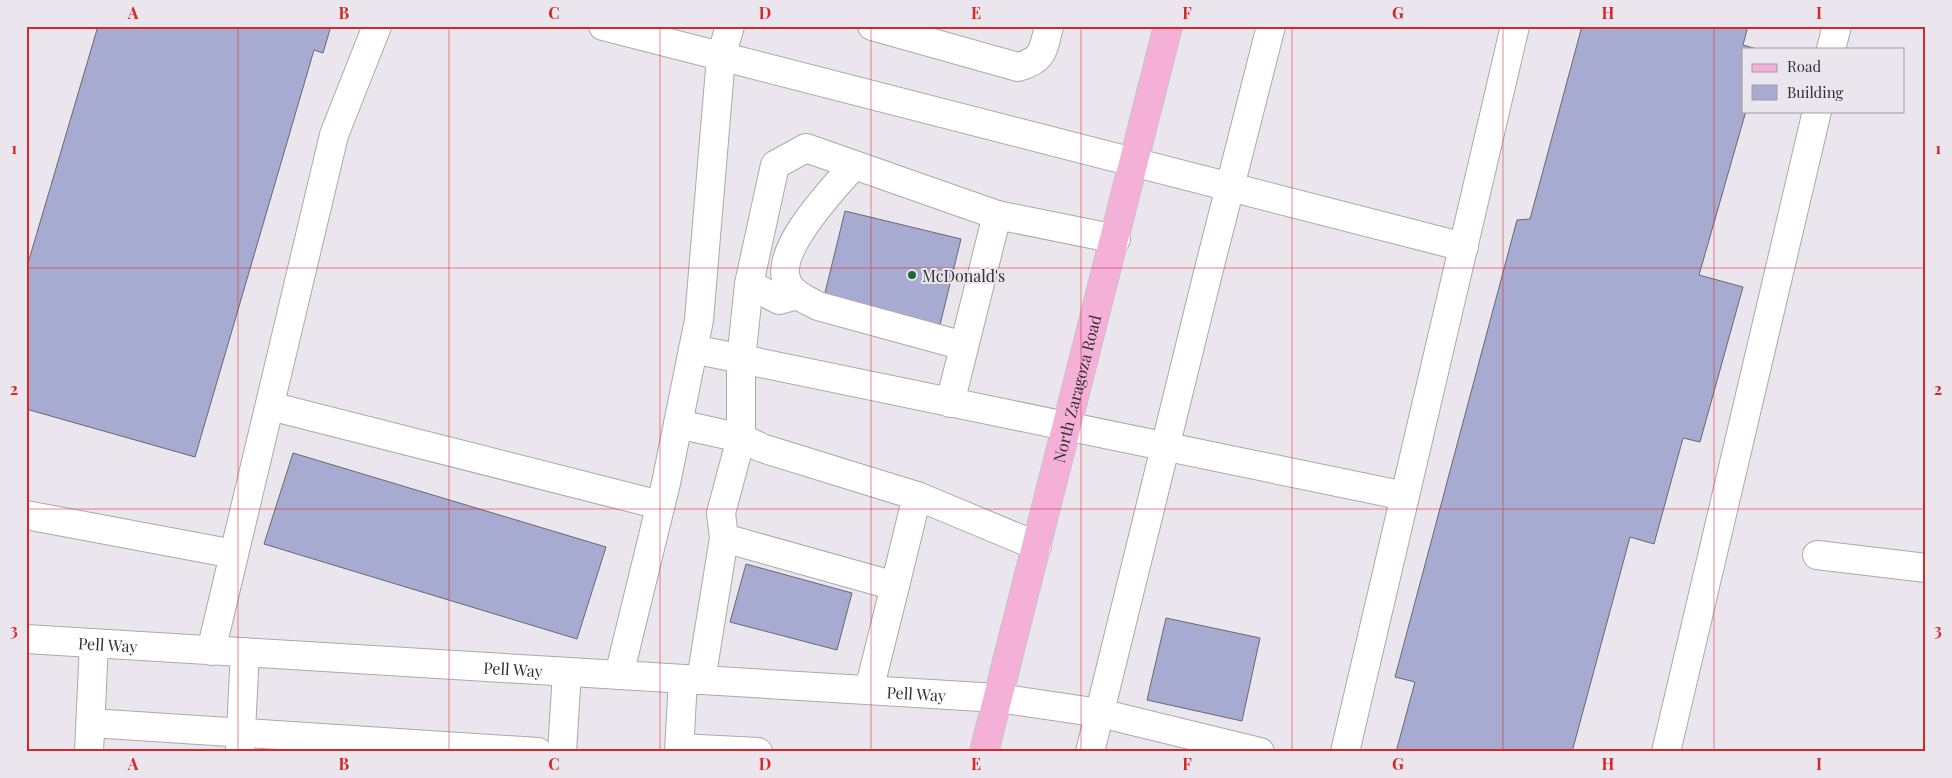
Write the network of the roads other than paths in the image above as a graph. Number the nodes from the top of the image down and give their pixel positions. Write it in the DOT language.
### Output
graph roads {
  1 [pos="377,26"];
  2 [pos="603,26"];
  3 [pos="730,26"];
  4 [pos="872,26"];
  5 [pos="1049,26"];
  6 [pos="1168,26"];
  7 [pos="1272,26"];
  8 [pos="1516,26"];
  9 [pos="1836,26"];
  10 [pos="1831,48"];
  11 [pos="722,57"];
  12 [pos="1816,112"];
  13 [pos="1135,163"];
  14 [pos="854,165"];
  15 [pos="1229,186"];
  16 [pos="997,215"];
  17 [pos="1116,240"];
  18 [pos="1464,247"];
  19 [pos="749,284"];
  20 [pos="798,296"];
  21 [pos="964,346"];
  22 [pos="693,349"];
  23 [pos="741,360"];
  24 [pos="950,403"];
  25 [pos="270,406"];
  26 [pos="678,424"];
  27 [pos="1067,427"];
  28 [pos="740,438"];
  29 [pos="1165,448"];
  30 [pos="917,496"];
  31 [pos="1405,496"];
  32 [pos="660,506"];
  33 [pos="26,515"];
  34 [pos="724,538"];
  35 [pos="1037,546"];
  36 [pos="234,554"];
  37 [pos="1817,555"];
  38 [pos="1926,568"];
  39 [pos="895,586"];
  40 [pos="26,639"];
  41 [pos="94,643"];
  42 [pos="211,650"];
  43 [pos="245,652"];
  44 [pos="567,672"];
  45 [pos="619,675"];
  46 [pos="692,679"];
  47 [pos="869,690"];
  48 [pos="998,698"];
  49 [pos="1100,713"];
  50 [pos="91,723"];
  51 [pos="241,742"];
  52 [pos="471,750"];
  53 [pos="680,750"];
  54 [pos="89,752"];
  55 [pos="538,752"];
  56 [pos="562,752"];
  57 [pos="758,752"];
  58 [pos="984,752"];
  59 [pos="1090,752"];
  60 [pos="1260,752"];
  61 [pos="1345,752"];
  62 [pos="1666,752"];
  1 -- 25 [label="street"];
  2 -- 11 [label="street"];
  3 -- 11 [label="street"];
  4 -- 5 [label="street"];
  6 -- 13 [label="main road, North Zaragoza Road"];
  7 -- 15 [label="street"];
  8 -- 18 [label="street"];
  9 -- 10 [label="street"];
  11 -- 13 [label="street"];
  11 -- 22 [label="street"];
  12 -- 62 [label="street"];
  13 -- 15 [label="street"];
  13 -- 17 [label="main road, North Zaragoza Road"];
  14 -- 16 [label="street"];
  14 -- 19 [label="street"];
  14 -- 20 [label="street"];
  15 -- 18 [label="street"];
  15 -- 29 [label="street"];
  16 -- 17 [label="street"];
  16 -- 21 [label="street"];
  17 -- 27 [label="main road, North Zaragoza Road"];
  18 -- 31 [label="street"];
  19 -- 20 [label="street"];
  19 -- 23 [label="street"];
  20 -- 21 [label="street"];
  21 -- 24 [label="street"];
  22 -- 23 [label="street"];
  22 -- 26 [label="street"];
  23 -- 24 [label="street"];
  23 -- 28 [label="street"];
  24 -- 27 [label="street"];
  25 -- 32 [label="street"];
  25 -- 36 [label="street"];
  26 -- 28 [label="street"];
  26 -- 32 [label="street"];
  27 -- 29 [label="street"];
  27 -- 35 [label="main road, North Zaragoza Road"];
  28 -- 30 [label="street"];
  28 -- 34 [label="street"];
  29 -- 31 [label="street"];
  29 -- 49 [label="street"];
  30 -- 35 [label="street"];
  30 -- 39 [label="street"];
  31 -- 61 [label="street"];
  32 -- 45 [label="street"];
  33 -- 36 [label="street"];
  34 -- 39 [label="street"];
  34 -- 46 [label="street"];
  35 -- 48 [label="main road, North Zaragoza Road"];
  36 -- 42 [label="street"];
  37 -- 38 [label="street"];
  39 -- 47 [label="street"];
  40 -- 41 [label="street, Pell Way"];
  41 -- 42 [label="street, Pell Way"];
  41 -- 50 [label="street"];
  42 -- 43 [label="street, Pell Way"];
  43 -- 44 [label="street, Pell Way"];
  43 -- 51 [label="street"];
  44 -- 45 [label="street, Pell Way"];
  44 -- 56 [label="street"];
  45 -- 46 [label="street, Pell Way"];
  46 -- 47 [label="street, Pell Way"];
  46 -- 53 [label="street"];
  47 -- 48 [label="street, Pell Way"];
  48 -- 49 [label="street, Pell Way"];
  48 -- 58 [label="main road, North Zaragoza Road"];
  49 -- 59 [label="street"];
  49 -- 60 [label="street, Pell Way"];
  50 -- 51 [label="street"];
  50 -- 54 [label="street"];
  51 -- 52 [label="street"];
  52 -- 55 [label="street"];
  53 -- 57 [label="street"];
}
